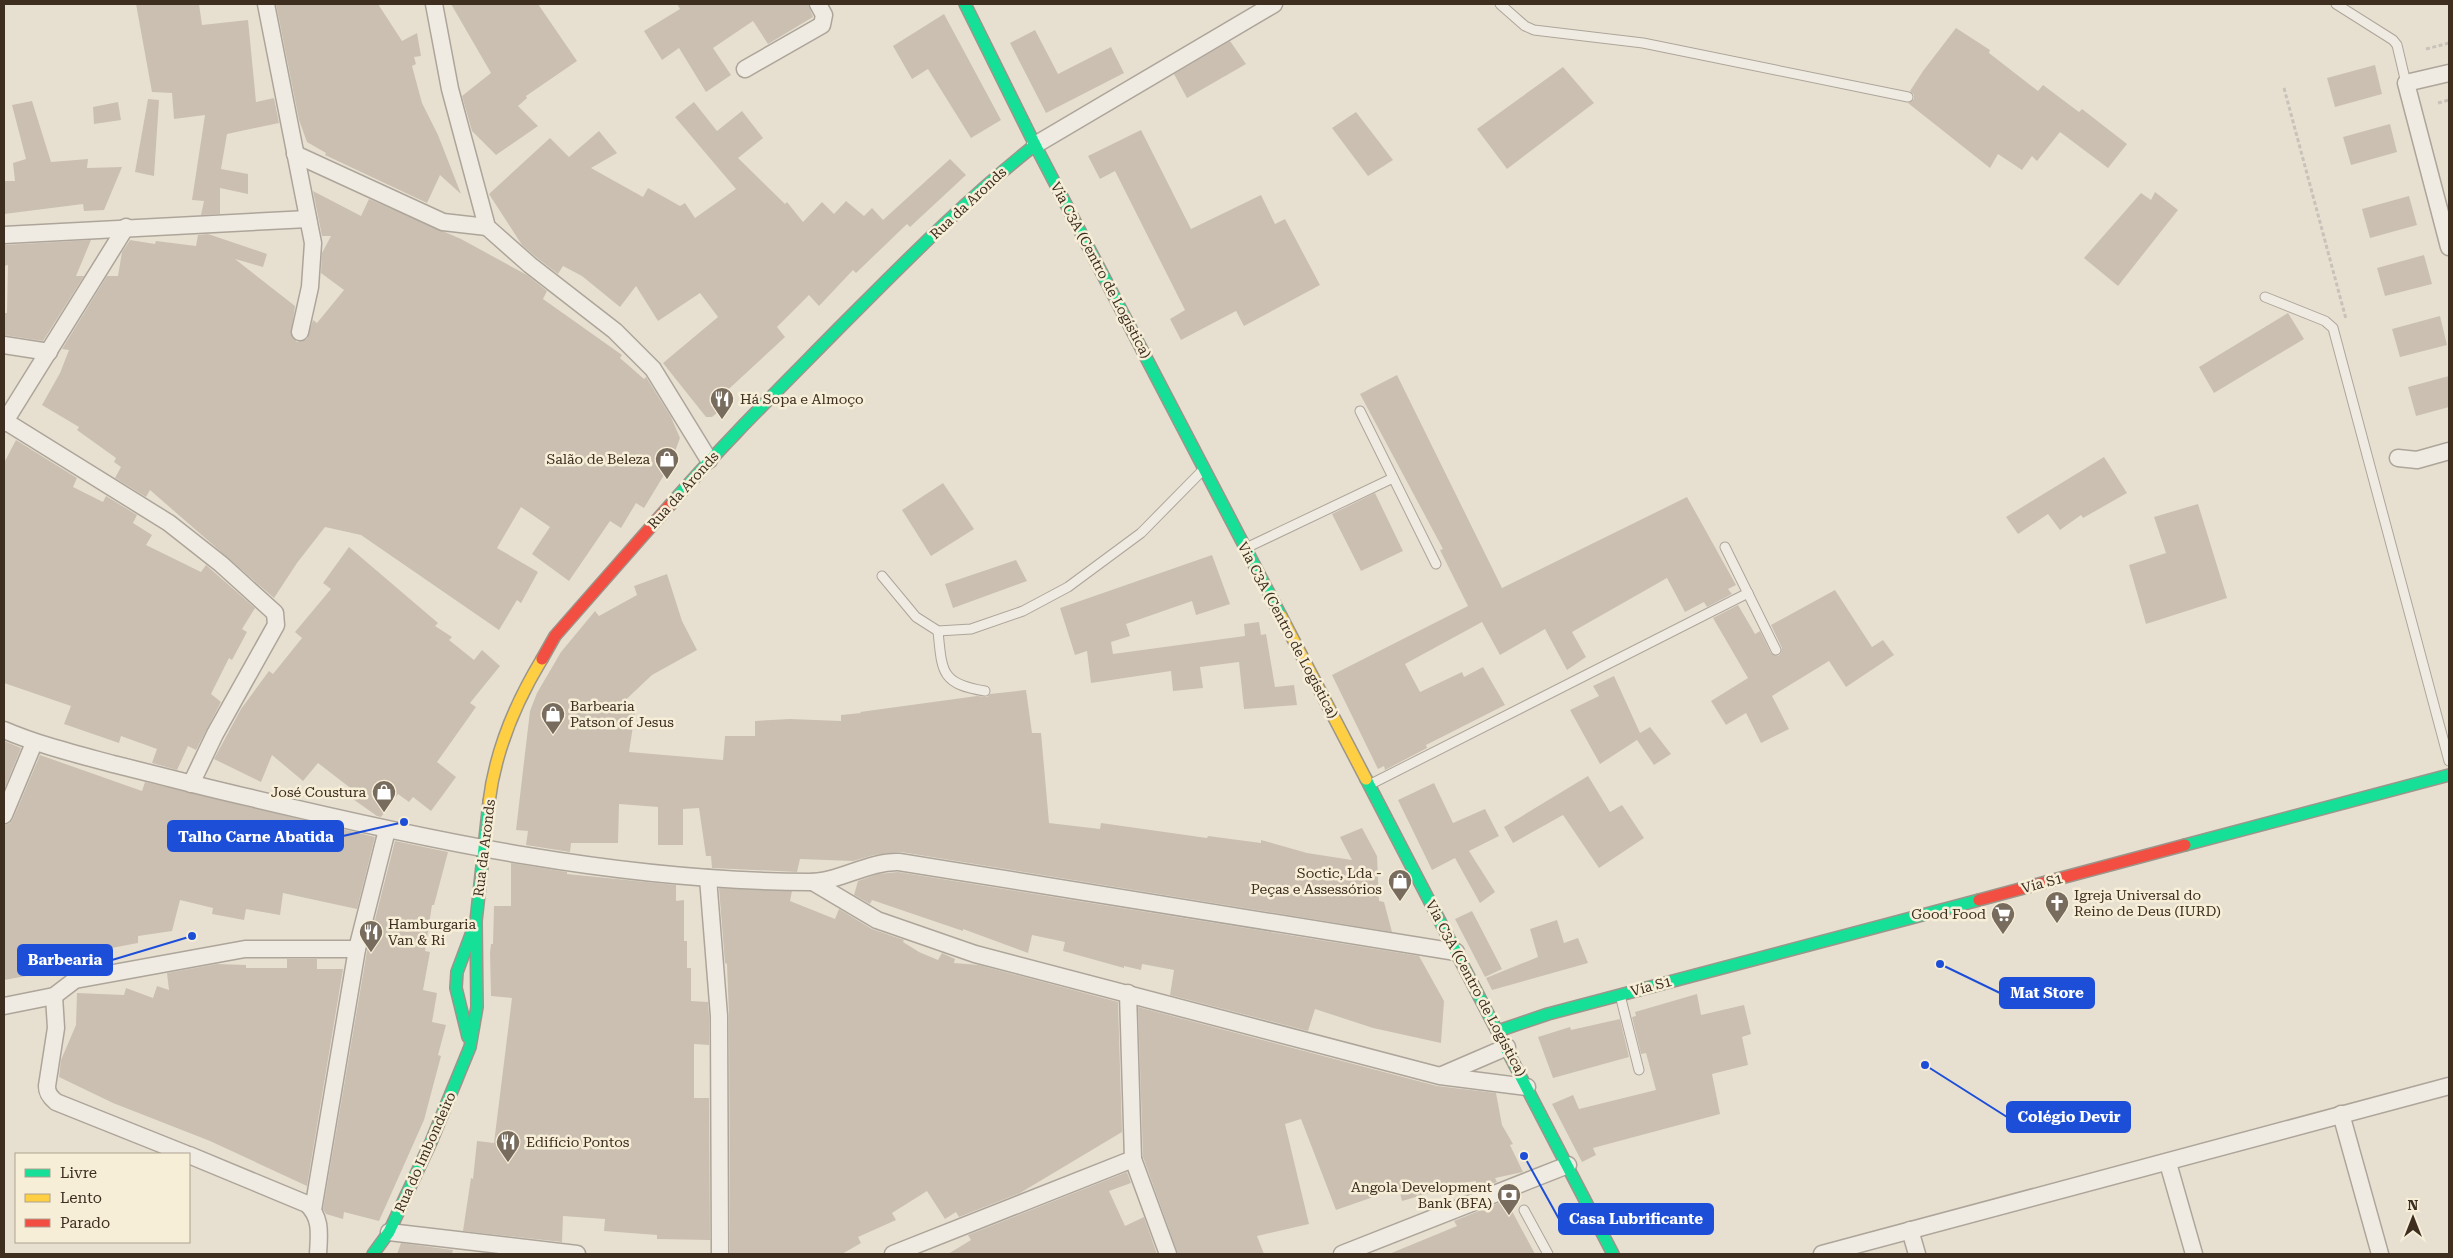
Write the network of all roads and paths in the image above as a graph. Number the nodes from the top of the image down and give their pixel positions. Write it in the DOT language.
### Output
graph roads {
  1 [pos="266,4"];
  2 [pos="434,4"];
  3 [pos="818,4"];
  4 [pos="965,4"];
  5 [pos="1274,4"];
  6 [pos="1500,4"];
  7 [pos="2336,4"];
  8 [pos="2449,43"];
  9 [pos="2426,49"];
  10 [pos="745,69"];
  11 [pos="2449,73"];
  12 [pos="2406,83"];
  13 [pos="1908,97"];
  14 [pos="2449,100"];
  15 [pos="2438,103"];
  16 [pos="1035,145"];
  17 [pos="295,154"];
  18 [pos="308,219"];
  19 [pos="126,227"];
  20 [pos="487,227"];
  21 [pos="4,235"];
  22 [pos="2449,247"];
  23 [pos="2265,298"];
  24 [pos="300,332"];
  25 [pos="4,345"];
  26 [pos="49,352"];
  27 [pos="1360,411"];
  28 [pos="4,422"];
  29 [pos="2449,452"];
  30 [pos="2398,458"];
  31 [pos="709,460"];
  32 [pos="1204,468"];
  33 [pos="1393,478"];
  34 [pos="1725,547"];
  35 [pos="1245,548"];
  36 [pos="1436,564"];
  37 [pos="882,576"];
  38 [pos="1748,593"];
  39 [pos="938,631"];
  40 [pos="1776,650"];
  41 [pos="985,691"];
  42 [pos="4,730"];
  43 [pos="34,743"];
  44 [pos="2449,761"];
  45 [pos="2449,775"];
  46 [pos="191,784"];
  47 [pos="1369,785"];
  48 [pos="4,815"];
  49 [pos="387,830"];
  50 [pos="483,849"];
  51 [pos="708,878"];
  52 [pos="813,882"];
  53 [pos="476,921"];
  54 [pos="357,949"];
  55 [pos="1456,952"];
  56 [pos="1128,993"];
  57 [pos="1620,995"];
  58 [pos="54,996"];
  59 [pos="4,1006"];
  60 [pos="1498,1031"];
  61 [pos="470,1047"];
  62 [pos="1507,1047"];
  63 [pos="1639,1070"];
  64 [pos="1440,1076"];
  65 [pos="2449,1086"];
  66 [pos="1527,1087"];
  67 [pos="2342,1114"];
  68 [pos="182,1153"];
  69 [pos="190,1156"];
  70 [pos="1133,1159"];
  71 [pos="2168,1163"];
  72 [pos="1568,1165"];
  73 [pos="313,1210"];
  74 [pos="1524,1210"];
  75 [pos="1910,1230"];
  76 [pos="389,1232"];
  77 [pos="318,1254"];
  78 [pos="373,1254"];
  79 [pos="569,1254"];
  80 [pos="720,1254"];
  81 [pos="893,1254"];
  82 [pos="1168,1254"];
  83 [pos="1342,1254"];
  84 [pos="1548,1254"];
  85 [pos="1612,1254"];
  86 [pos="1822,1254"];
  87 [pos="1917,1254"];
  88 [pos="2194,1254"];
  89 [pos="2380,1254"];
  1 -- 17 [label="street"];
  2 -- 20 [label="street"];
  3 -- 10 [label="street"];
  4 -- 16 [label="street, Via C3A (Centro de Logística)"];
  5 -- 16 [label="street"];
  6 -- 13 [label="lane"];
  7 -- 12 [label="lane"];
  8 -- 9 [label="path"];
  11 -- 12 [label="street"];
  12 -- 22 [label="street"];
  14 -- 15 [label="path"];
  16 -- 31 [label="street, Rua da Aronds"];
  16 -- 32 [label="street, Via C3A (Centro de Logística)"];
  17 -- 18 [label="street"];
  17 -- 20 [label="street"];
  18 -- 19 [label="street"];
  18 -- 24 [label="street"];
  19 -- 21 [label="street"];
  19 -- 26 [label="street"];
  20 -- 31 [label="street"];
  23 -- 44 [label="lane"];
  25 -- 26 [label="street"];
  26 -- 28 [label="street"];
  27 -- 33 [label="lane"];
  28 -- 46 [label="street"];
  29 -- 30 [label="street"];
  31 -- 50 [label="street, Rua da Aronds"];
  32 -- 35 [label="street, Via C3A (Centro de Logística)"];
  32 -- 39 [label="lane"];
  33 -- 35 [label="lane"];
  33 -- 36 [label="lane"];
  34 -- 38 [label="lane"];
  35 -- 47 [label="street, Via C3A (Centro de Logística)"];
  37 -- 39 [label="lane"];
  38 -- 40 [label="lane"];
  38 -- 47 [label="lane"];
  39 -- 41 [label="lane"];
  42 -- 43 [label="street"];
  43 -- 46 [label="street"];
  43 -- 48 [label="street"];
  45 -- 57 [label="street, Via S1"];
  46 -- 49 [label="street"];
  47 -- 55 [label="street, Via C3A (Centro de Logística)"];
  49 -- 50 [label="street"];
  49 -- 54 [label="street"];
  50 -- 51 [label="street"];
  50 -- 53 [label="street, Rua da Aronds"];
  51 -- 52 [label="street"];
  51 -- 80 [label="street"];
  52 -- 55 [label="street"];
  52 -- 56 [label="street"];
  53 -- 61 [label="street, Rua do Imbondeiro"];
  53 -- 61 [label="street"];
  54 -- 58 [label="street"];
  54 -- 73 [label="street"];
  55 -- 60 [label="street, Via C3A (Centro de Logística)"];
  56 -- 64 [label="street"];
  56 -- 70 [label="street"];
  57 -- 60 [label="street, Via S1"];
  57 -- 63 [label="lane"];
  58 -- 59 [label="street"];
  58 -- 68 [label="street"];
  60 -- 62 [label="street, Via C3A (Centro de Logística)"];
  61 -- 76 [label="street, Rua do Imbondeiro"];
  62 -- 64 [label="street"];
  62 -- 66 [label="street, Via C3A (Centro de Logística)"];
  64 -- 66 [label="street"];
  65 -- 67 [label="street"];
  66 -- 72 [label="street, Via C3A (Centro de Logística)"];
  67 -- 71 [label="street"];
  67 -- 89 [label="street"];
  69 -- 73 [label="street"];
  70 -- 81 [label="street"];
  70 -- 82 [label="street"];
  71 -- 75 [label="street"];
  71 -- 88 [label="street"];
  72 -- 83 [label="street"];
  72 -- 85 [label="street, Via C3A (Centro de Logística)"];
  73 -- 77 [label="street"];
  74 -- 84 [label="lane"];
  75 -- 86 [label="street"];
  75 -- 87 [label="street"];
  76 -- 78 [label="street, Rua do Imbondeiro"];
  76 -- 79 [label="street"];
}
